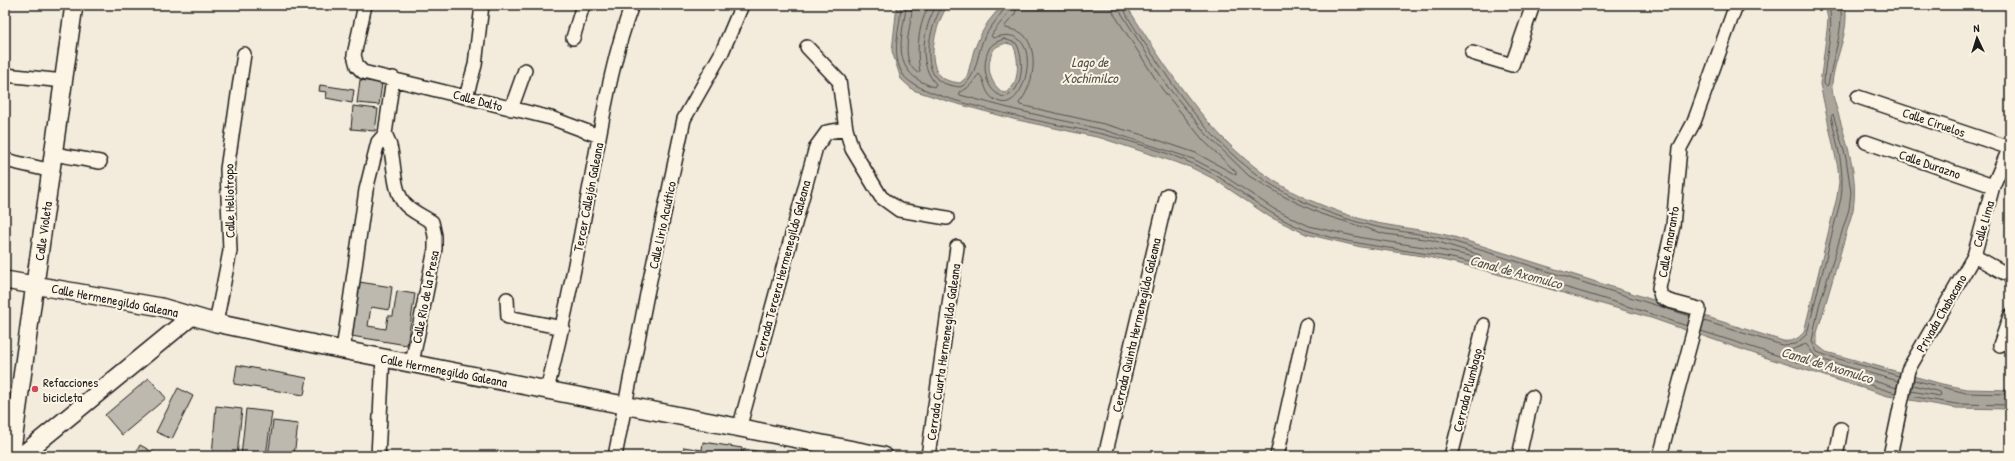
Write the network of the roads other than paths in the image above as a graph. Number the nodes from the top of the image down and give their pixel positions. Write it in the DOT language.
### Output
graph roads {
  1 [pos="74,5"];
  2 [pos="365,5"];
  3 [pos="482,5"];
  4 [pos="583,5"];
  5 [pos="632,5"];
  6 [pos="741,5"];
  7 [pos="1533,5"];
  8 [pos="1736,5"];
  9 [pos="573,38"];
  10 [pos="807,47"];
  11 [pos="1472,53"];
  12 [pos="244,54"];
  13 [pos="525,70"];
  14 [pos="5,75"];
  15 [pos="393,78"];
  16 [pos="64,81"];
  17 [pos="1858,96"];
  18 [pos="466,97"];
  19 [pos="511,108"];
  20 [pos="846,129"];
  21 [pos="385,134"];
  22 [pos="600,136"];
  23 [pos="1866,142"];
  24 [pos="2010,148"];
  25 [pos="54,154"];
  26 [pos="5,160"];
  27 [pos="100,162"];
  28 [pos="52,171"];
  29 [pos="1993,186"];
  30 [pos="1167,195"];
  31 [pos="947,218"];
  32 [pos="958,247"];
  33 [pos="1974,256"];
  34 [pos="2010,276"];
  35 [pos="5,280"];
  36 [pos="35,285"];
  37 [pos="507,299"];
  38 [pos="192,316"];
  39 [pos="2010,316"];
  40 [pos="216,323"];
  41 [pos="1306,324"];
  42 [pos="1484,325"];
  43 [pos="563,328"];
  44 [pos="2000,345"];
  45 [pos="343,350"];
  46 [pos="383,357"];
  47 [pos="412,364"];
  48 [pos="547,390"];
  49 [pos="1532,397"];
  50 [pos="626,406"];
  51 [pos="739,429"];
  52 [pos="1841,429"];
  53 [pos="11,456"];
  54 [pos="21,456"];
  55 [pos="378,456"];
  56 [pos="615,456"];
  57 [pos="884,456"];
  58 [pos="928,456"];
  59 [pos="1105,456"];
  60 [pos="1277,456"];
  61 [pos="1451,456"];
  62 [pos="1519,456"];
  63 [pos="1660,456"];
  64 [pos="1836,456"];
  65 [pos="1890,456"];
  1 -- 16 [label="street, Calle Violeta"];
  2 -- 15 [label="street, Calle Dalto"];
  3 -- 18 [label="street"];
  4 -- 9 [label="street"];
  5 -- 22 [label="street, Tercer Callejón Galeana"];
  6 -- 50 [label="street, Calle Lirio Acuático"];
  7 -- 11 [label="street"];
  8 -- 63 [label="street, Calle Amaranto"];
  10 -- 20 [label="street"];
  12 -- 40 [label="street, Calle Heliotropo"];
  13 -- 19 [label="street"];
  14 -- 16 [label="street"];
  15 -- 18 [label="street, Calle Dalto"];
  15 -- 21 [label="street"];
  16 -- 25 [label="street, Calle Violeta"];
  17 -- 24 [label="street, Calle Ciruelos"];
  18 -- 19 [label="street, Calle Dalto"];
  19 -- 22 [label="street, Calle Dalto"];
  20 -- 31 [label="street"];
  20 -- 51 [label="street, Cerrada Tercera Hermenegildo Galeana"];
  21 -- 45 [label="street"];
  21 -- 47 [label="street, Calle Río de la Presa"];
  22 -- 43 [label="street, Tercer Callejón Galeana"];
  23 -- 29 [label="street, Calle Durazno"];
  24 -- 29 [label="street, Calle Lima"];
  25 -- 27 [label="street"];
  25 -- 28 [label="street, Calle Violeta"];
  26 -- 28 [label="street"];
  28 -- 36 [label="street, Calle Violeta"];
  29 -- 33 [label="street, Calle Lima"];
  30 -- 59 [label="street, Cerrada Quinta Hermenegildo Galeana"];
  32 -- 58 [label="street, Cerrada Cuarta Hermenegildo Galeana"];
  33 -- 34 [label="street"];
  33 -- 65 [label="street, Privada Chabacano"];
  35 -- 36 [label="street, Calle Hermenegildo Galeana"];
  36 -- 38 [label="street, Calle Hermenegildo Galeana"];
  36 -- 53 [label="street, Calle Violeta"];
  37 -- 43 [label="street"];
  38 -- 40 [label="street, Calle Hermenegildo Galeana"];
  38 -- 54 [label="street"];
  39 -- 44 [label="street"];
  40 -- 45 [label="street, Calle Hermenegildo Galeana"];
  41 -- 60 [label="street"];
  42 -- 61 [label="street, Cerrada Plumbago"];
  43 -- 48 [label="street, Tercer Callejón Galeana"];
  45 -- 46 [label="street, Calle Hermenegildo Galeana"];
  46 -- 47 [label="street, Calle Hermenegildo Galeana"];
  46 -- 55 [label="street"];
  47 -- 48 [label="street, Calle Hermenegildo Galeana"];
  48 -- 50 [label="street, Calle Hermenegildo Galeana"];
  49 -- 62 [label="street"];
  50 -- 51 [label="street, Calle Hermenegildo Galeana"];
  50 -- 56 [label="street, Calle Lirio Acuático"];
  51 -- 57 [label="street, Calle Hermenegildo Galeana"];
  52 -- 64 [label="street"];
}
